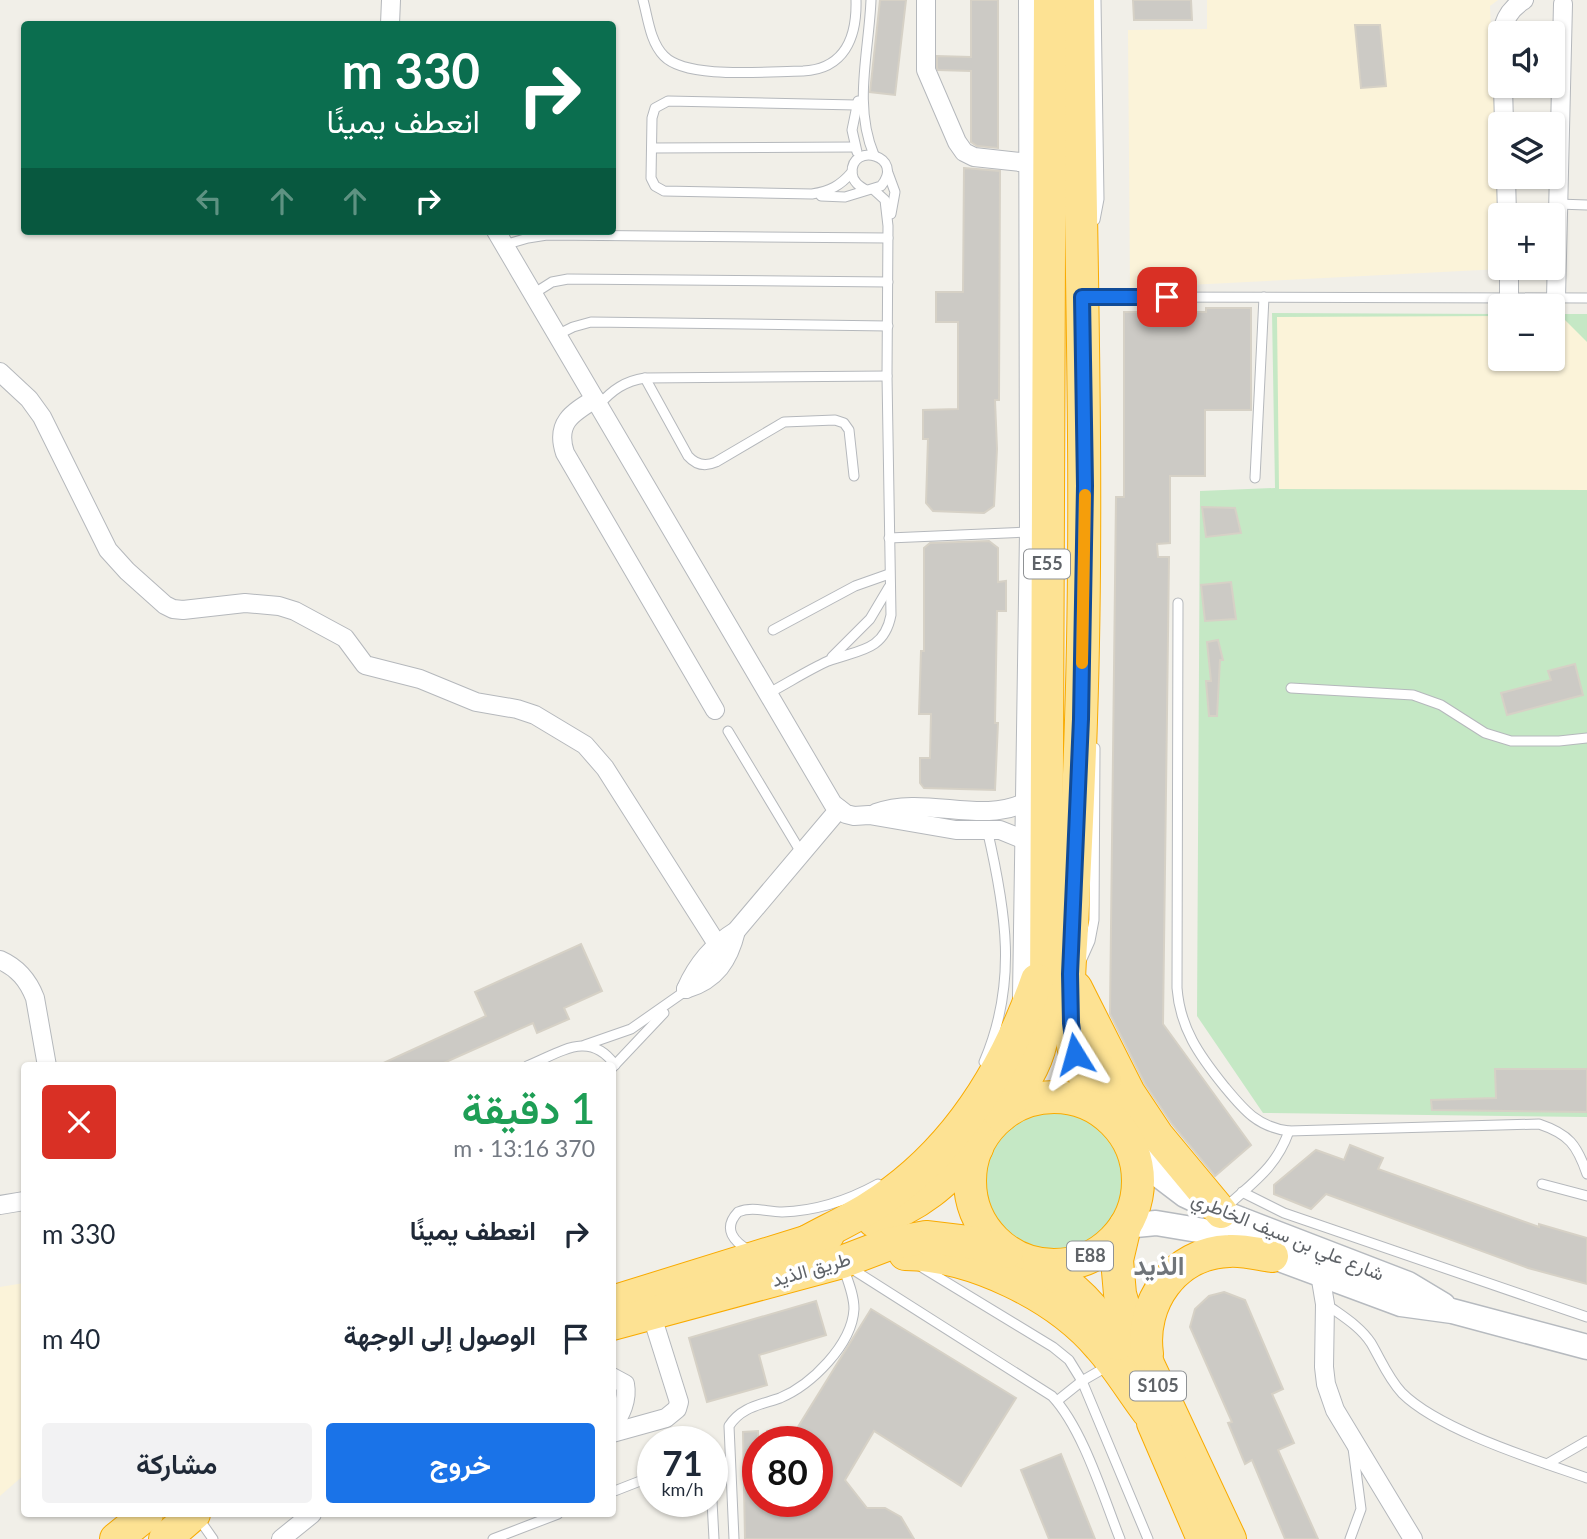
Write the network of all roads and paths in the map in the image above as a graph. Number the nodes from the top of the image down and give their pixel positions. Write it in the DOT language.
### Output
graph roads {
  1 [pos="391,0"];
  2 [pos="643,0"];
  3 [pos="856,0"];
  4 [pos="871,0"];
  5 [pos="926,0"];
  6 [pos="1028,0"];
  7 [pos="1050,0"];
  8 [pos="1078,0"];
  9 [pos="1096,0"];
  10 [pos="1524,0"];
  11 [pos="1563,4"];
  12 [pos="390,21"];
  13 [pos="1505,21"];
  14 [pos="863,90"];
  15 [pos="856,105"];
  16 [pos="855,147"];
  17 [pos="652,148"];
  18 [pos="874,155"];
  19 [pos="859,158"];
  20 [pos="1029,163"];
  21 [pos="852,173"];
  22 [pos="888,173"];
  23 [pos="870,190"];
  24 [pos="812,194"];
  25 [pos="1558,203"];
  26 [pos="1565,204"];
  27 [pos="1587,205"];
  28 [pos="888,226"];
  29 [pos="500,238"];
  30 [pos="888,238"];
  31 [pos="1080,241"];
  32 [pos="888,282"];
  33 [pos="533,294"];
  34 [pos="1082,297"];
  35 [pos="1264,298"];
  36 [pos="1488,298"];
  37 [pos="1565,298"];
  38 [pos="1587,298"];
  39 [pos="888,326"];
  40 [pos="1093,333"];
  41 [pos="557,335"];
  42 [pos="0,372"];
  43 [pos="887,376"];
  44 [pos="645,378"];
  45 [pos="597,402"];
  46 [pos="854,475"];
  47 [pos="1255,478"];
  48 [pos="1029,532"];
  49 [pos="889,538"];
  50 [pos="889,574"];
  51 [pos="890,585"];
  52 [pos="1178,603"];
  53 [pos="773,630"];
  54 [pos="827,662"];
  55 [pos="1291,688"];
  56 [pos="769,693"];
  57 [pos="715,710"];
  58 [pos="728,731"];
  59 [pos="1096,738"];
  60 [pos="1587,738"];
  61 [pos="1026,802"];
  62 [pos="839,809"];
  63 [pos="987,820"];
  64 [pos="1025,840"];
  65 [pos="802,854"];
  66 [pos="736,930"];
  67 [pos="717,944"];
  68 [pos="1046,957"];
  69 [pos="0,960"];
  70 [pos="683,992"];
  71 [pos="585,1045"];
  72 [pos="46,1062"];
  73 [pos="537,1062"];
  74 [pos="611,1062"];
  75 [pos="616,1065"];
  76 [pos="978,1075"];
  77 [pos="958,1112"];
  78 [pos="1001,1116"];
  79 [pos="944,1128"];
  80 [pos="1289,1131"];
  81 [pos="1128,1141"];
  82 [pos="976,1148"];
  83 [pos="1587,1174"];
  84 [pos="890,1177"];
  85 [pos="1542,1184"];
  86 [pos="1587,1196"];
  87 [pos="21,1202"];
  88 [pos="1232,1202"];
  89 [pos="0,1205"];
  90 [pos="1125,1226"];
  91 [pos="808,1241"];
  92 [pos="900,1254"];
  93 [pos="757,1256"];
  94 [pos="1272,1256"];
  95 [pos="1024,1259"];
  96 [pos="842,1262"];
  97 [pos="1320,1274"];
  98 [pos="616,1301"];
  99 [pos="1325,1304"];
  100 [pos="1452,1311"];
  101 [pos="650,1313"];
  102 [pos="1587,1317"];
  103 [pos="616,1323"];
  104 [pos="1587,1347"];
  105 [pos="1113,1363"];
  106 [pos="1149,1366"];
  107 [pos="616,1379"];
  108 [pos="1082,1381"];
  109 [pos="1057,1401"];
  110 [pos="1148,1412"];
  111 [pos="616,1422"];
  112 [pos="616,1432"];
  113 [pos="1352,1440"];
  114 [pos="1587,1441"];
  115 [pos="1547,1464"];
  116 [pos="1587,1478"];
  117 [pos="637,1482"];
  118 [pos="616,1490"];
  119 [pos="143,1517"];
  120 [pos="308,1517"];
  121 [pos="550,1517"];
  122 [pos="713,1517"];
  123 [pos="184,1527"];
  124 [pos="1354,1537"];
  125 [pos="117,1539"];
  126 [pos="213,1539"];
  127 [pos="281,1539"];
  128 [pos="493,1539"];
  129 [pos="714,1539"];
  130 [pos="734,1539"];
  131 [pos="1121,1539"];
  132 [pos="1148,1539"];
  133 [pos="1203,1539"];
  134 [pos="1230,1539"];
  135 [pos="1413,1539"];
  1 -- 12 [label="street"];
  2 -- 3 [label="lane"];
  4 -- 14 [label="lane"];
  5 -- 20 [label="street"];
  6 -- 20 [label="street"];
  7 -- 68 [label="highway, E55"];
  8 -- 31 [label="highway, E55"];
  9 -- 31 [label="lane"];
  10 -- 13 [label="street"];
  11 -- 25 [label="street"];
  14 -- 15 [label="lane"];
  14 -- 18 [label="lane"];
  15 -- 16 [label="lane"];
  15 -- 17 [label="lane"];
  16 -- 17 [label="lane"];
  16 -- 19 [label="lane"];
  17 -- 24 [label="lane"];
  18 -- 19 [label="lane"];
  18 -- 22 [label="lane"];
  19 -- 21 [label="lane"];
  20 -- 48 [label="street"];
  21 -- 23 [label="lane"];
  21 -- 24 [label="lane"];
  22 -- 23 [label="lane"];
  22 -- 28 [label="lane"];
  23 -- 24 [label="lane"];
  23 -- 28 [label="lane"];
  26 -- 27 [label="lane"];
  28 -- 30 [label="lane"];
  29 -- 30 [label="lane"];
  29 -- 33 [label="street"];
  30 -- 32 [label="lane"];
  31 -- 34 [label="highway, E55"];
  32 -- 33 [label="lane"];
  32 -- 39 [label="lane"];
  33 -- 41 [label="street"];
  34 -- 35 [label="lane"];
  34 -- 40 [label="lane"];
  34 -- 68 [label="highway, E55"];
  35 -- 36 [label="lane"];
  35 -- 47 [label="lane"];
  37 -- 38 [label="lane"];
  39 -- 41 [label="lane"];
  39 -- 43 [label="lane"];
  41 -- 45 [label="street"];
  42 -- 67 [label="street"];
  43 -- 44 [label="lane"];
  43 -- 49 [label="lane"];
  44 -- 45 [label="lane"];
  44 -- 46 [label="lane"];
  45 -- 56 [label="street"];
  45 -- 57 [label="street"];
  48 -- 49 [label="lane"];
  48 -- 61 [label="street"];
  49 -- 50 [label="lane"];
  50 -- 51 [label="lane"];
  50 -- 53 [label="lane"];
  51 -- 54 [label="lane"];
  51 -- 54 [label="lane"];
  52 -- 80 [label="lane"];
  54 -- 56 [label="lane"];
  55 -- 60 [label="lane"];
  56 -- 62 [label="street"];
  58 -- 65 [label="lane"];
  59 -- 68 [label="lane"];
  61 -- 63 [label="street"];
  61 -- 64 [label="street"];
  62 -- 63 [label="street"];
  62 -- 65 [label="street"];
  63 -- 64 [label="street"];
  63 -- 76 [label="lane"];
  64 -- 68 [label="street"];
  65 -- 66 [label="street"];
  66 -- 67 [label="street"];
  66 -- 70 [label="street"];
  67 -- 70 [label="street"];
  68 -- 78 [label="highway, E55"];
  68 -- 81 [label="highway, E55"];
  68 -- 88 [label="highway"];
  68 -- 91 [label="highway"];
  69 -- 72 [label="street"];
  70 -- 71 [label="lane"];
  70 -- 75 [label="lane"];
  71 -- 73 [label="lane"];
  71 -- 74 [label="lane"];
  77 -- 79 [label="lane"];
  78 -- 81 [label="highway"];
  78 -- 82 [label="highway"];
  80 -- 83 [label="lane"];
  80 -- 88 [label="lane"];
  81 -- 88 [label="street, شارع علي بن سيف الخاطري"];
  81 -- 90 [label="highway, E88"];
  82 -- 91 [label="highway, طريق الذيد"];
  82 -- 95 [label="highway"];
  84 -- 93 [label="lane"];
  85 -- 86 [label="lane"];
  87 -- 89 [label="street"];
  88 -- 100 [label="street, شارع علي بن سيف الخاطري"];
  88 -- 102 [label="lane"];
  90 -- 94 [label="street, شارع علي بن سيف الخاطري"];
  90 -- 95 [label="highway, E88"];
  90 -- 106 [label="highway, S105"];
  91 -- 93 [label="highway, طريق الذيد"];
  92 -- 96 [label="highway"];
  92 -- 105 [label="highway"];
  92 -- 108 [label="lane"];
  93 -- 98 [label="highway, طريق الذيد"];
  94 -- 97 [label="street, شارع علي بن سيف الخاطري"];
  94 -- 106 [label="highway"];
  95 -- 96 [label="highway, طريق الذيد / E88"];
  95 -- 110 [label="highway, S105"];
  96 -- 101 [label="highway, طريق الذيد / E88"];
  96 -- 109 [label="lane"];
  96 -- 130 [label="lane"];
  97 -- 99 [label="street"];
  97 -- 100 [label="street, شارع علي بن سيف الخاطري"];
  99 -- 113 [label="street"];
  99 -- 115 [label="lane"];
  100 -- 104 [label="street, شارع علي بن سيف الخاطري"];
  101 -- 103 [label="highway, طريق الذيد / E88"];
  101 -- 112 [label="street"];
  105 -- 108 [label="lane"];
  105 -- 110 [label="highway"];
  106 -- 134 [label="highway, S105"];
  107 -- 111 [label="street"];
  108 -- 109 [label="lane"];
  108 -- 132 [label="lane"];
  109 -- 131 [label="lane"];
  110 -- 133 [label="highway, S105"];
  113 -- 124 [label="lane"];
  113 -- 135 [label="street"];
  114 -- 115 [label="lane"];
  115 -- 116 [label="lane"];
  117 -- 118 [label="lane"];
  119 -- 125 [label="highway"];
  120 -- 127 [label="street"];
  121 -- 128 [label="lane"];
  122 -- 129 [label="lane"];
  123 -- 126 [label="lane"];
}
